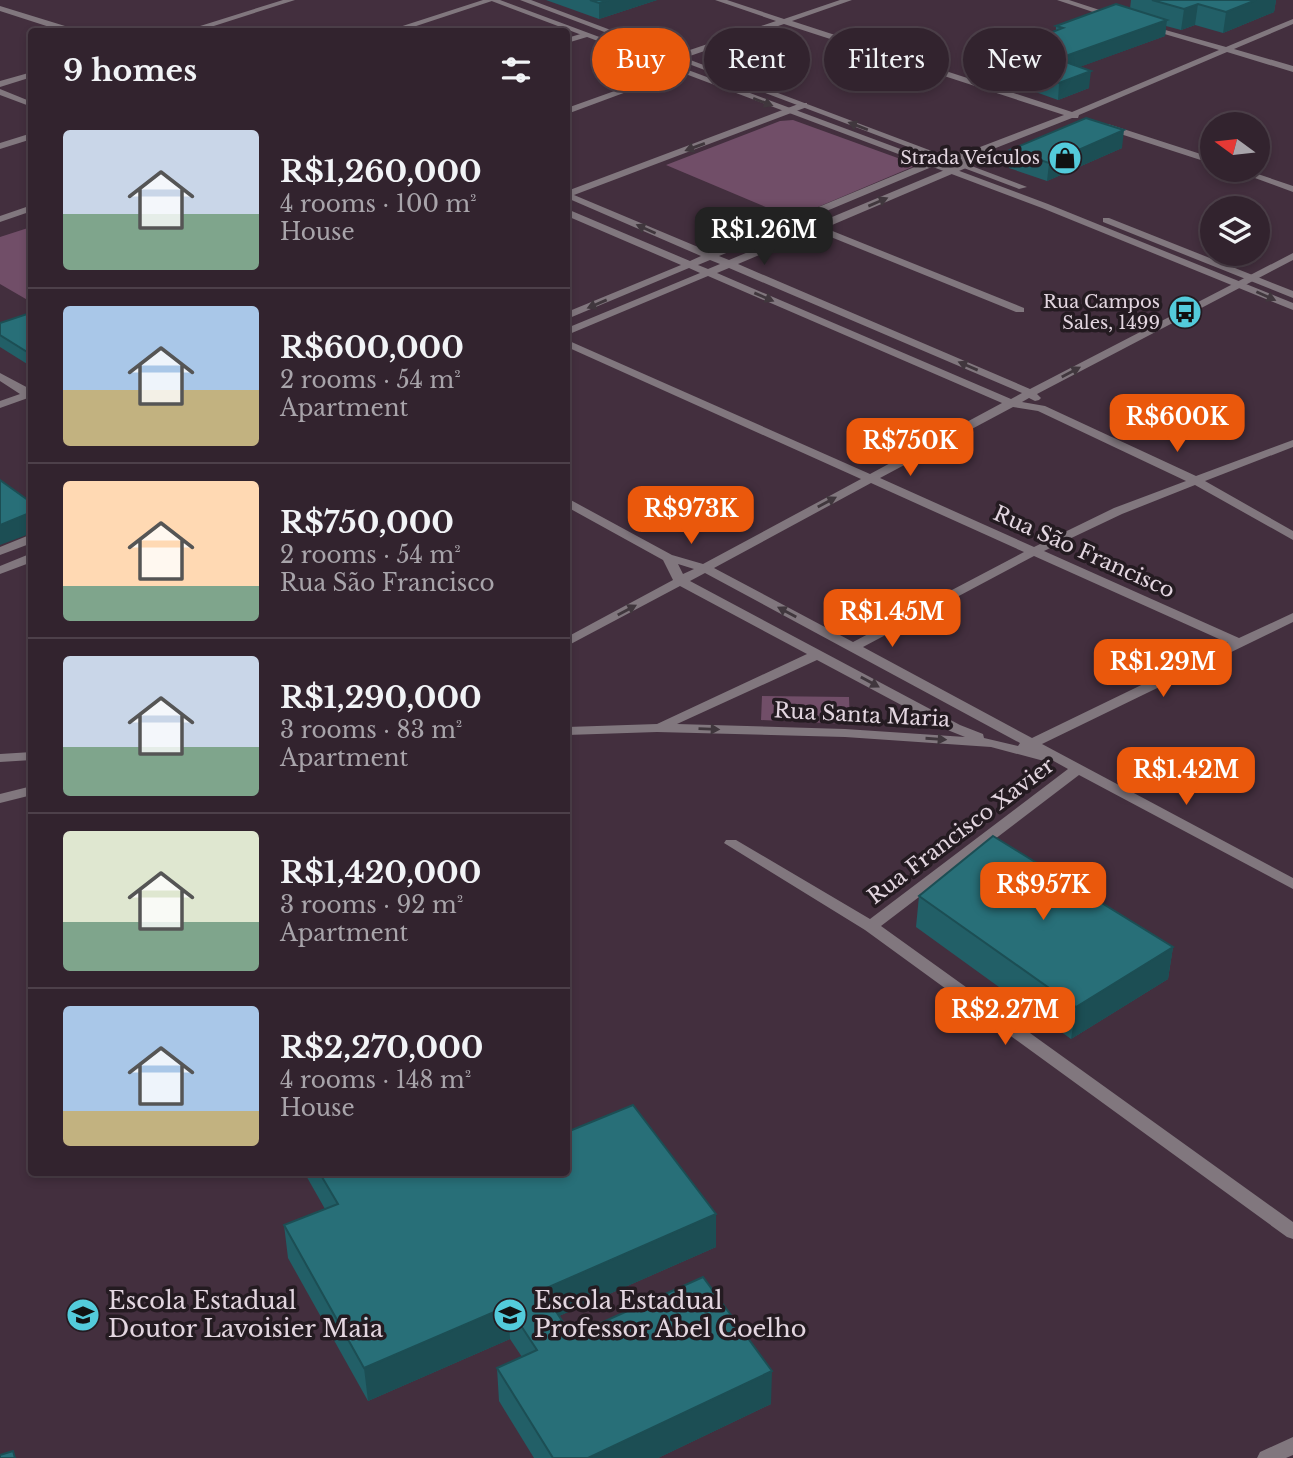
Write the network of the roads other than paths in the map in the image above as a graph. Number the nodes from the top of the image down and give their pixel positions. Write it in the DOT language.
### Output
graph roads {
  1 [pos="291,0"];
  2 [pos="492,0"];
  3 [pos="524,0"];
  4 [pos="719,0"];
  5 [pos="848,0"];
  6 [pos="1061,0"];
  7 [pos="0,8"];
  8 [pos="564,15"];
  9 [pos="1120,18"];
  10 [pos="546,21"];
  11 [pos="785,21"];
  12 [pos="1132,21"];
  13 [pos="1293,21"];
  14 [pos="62,28"];
  15 [pos="198,28"];
  16 [pos="401,28"];
  17 [pos="564,28"];
  18 [pos="599,28"];
  19 [pos="570,30"];
  20 [pos="584,36"];
  21 [pos="592,39"];
  22 [pos="570,40"];
  23 [pos="1227,50"];
  24 [pos="690,53"];
  25 [pos="690,62"];
  26 [pos="1293,69"];
  27 [pos="28,75"];
  28 [pos="690,75"];
  29 [pos="0,83"];
  30 [pos="623,91"];
  31 [pos="0,92"];
  32 [pos="28,103"];
  33 [pos="804,105"];
  34 [pos="570,110"];
  35 [pos="788,112"];
  36 [pos="1072,116"];
  37 [pos="1083,119"];
  38 [pos="1096,124"];
  39 [pos="28,137"];
  40 [pos="0,146"];
  41 [pos="969,155"];
  42 [pos="1200,157"];
  43 [pos="944,159"];
  44 [pos="931,164"];
  45 [pos="963,166"];
  46 [pos="949,171"];
  47 [pos="1270,181"];
  48 [pos="1293,189"];
  49 [pos="570,193"];
  50 [pos="570,195"];
  51 [pos="28,209"];
  52 [pos="570,213"];
  53 [pos="0,219"];
  54 [pos="817,228"];
  55 [pos="1293,256"];
  56 [pos="709,257"];
  57 [pos="690,265"];
  58 [pos="727,265"];
  59 [pos="708,273"];
  60 [pos="1245,280"];
  61 [pos="1293,295"];
  62 [pos="1293,307"];
  63 [pos="1020,310"];
  64 [pos="570,315"];
  65 [pos="570,331"];
  66 [pos="570,344"];
  67 [pos="0,376"];
  68 [pos="28,392"];
  69 [pos="1031,393"];
  70 [pos="28,395"];
  71 [pos="1011,403"];
  72 [pos="0,405"];
  73 [pos="1041,408"];
  74 [pos="1293,443"];
  75 [pos="871,479"];
  76 [pos="1194,480"];
  77 [pos="570,504"];
  78 [pos="1293,536"];
  79 [pos="28,540"];
  80 [pos="0,551"];
  81 [pos="1034,551"];
  82 [pos="28,558"];
  83 [pos="668,558"];
  84 [pos="705,568"];
  85 [pos="0,569"];
  86 [pos="680,581"];
  87 [pos="1293,617"];
  88 [pos="570,640"];
  89 [pos="1239,642"];
  90 [pos="853,647"];
  91 [pos="818,654"];
  92 [pos="657,728"];
  93 [pos="570,731"];
  94 [pos="992,743"];
  95 [pos="1023,747"];
  96 [pos="28,756"];
  97 [pos="0,758"];
  98 [pos="1077,769"];
  99 [pos="28,791"];
  100 [pos="0,799"];
  101 [pos="731,843"];
  102 [pos="1293,884"];
  103 [pos="871,926"];
  104 [pos="1293,1231"];
  105 [pos="1293,1445"];
  106 [pos="1267,1458"];
  1 -- 15 [label="street"];
  2 -- 10 [label="street"];
  2 -- 16 [label="street"];
  3 -- 8 [label="street"];
  4 -- 11 [label="street"];
  5 -- 11 [label="street"];
  6 -- 9 [label="street"];
  7 -- 14 [label="street"];
  8 -- 10 [label="street"];
  8 -- 18 [label="street"];
  10 -- 17 [label="street"];
  11 -- 24 [label="street"];
  11 -- 36 [label="street"];
  12 -- 23 [label="street"];
  13 -- 23 [label="street"];
  19 -- 20 [label="street"];
  20 -- 21 [label="street"];
  20 -- 22 [label="street"];
  23 -- 26 [label="street"];
  23 -- 36 [label="street"];
  25 -- 33 [label="street"];
  27 -- 29 [label="street"];
  28 -- 35 [label="street, one-way"];
  30 -- 34 [label="street"];
  31 -- 32 [label="street"];
  33 -- 35 [label="street"];
  43 -- 33 [label="street, one-way"];
  35 -- 44 [label="street"];
  35 -- 49 [label="street, one-way"];
  36 -- 37 [label="street"];
  36 -- 41 [label="street"];
  38 -- 42 [label="street"];
  39 -- 40 [label="street"];
  41 -- 43 [label="street"];
  41 -- 45 [label="street"];
  43 -- 44 [label="street"];
  43 -- 45 [label="street"];
  44 -- 46 [label="street"];
  44 -- 56 [label="street"];
  45 -- 46 [label="street"];
  45 -- 60 [label="street"];
  54 -- 46 [label="street, one-way"];
  46 -- 60 [label="street"];
  47 -- 48 [label="street"];
  56 -- 50 [label="street, one-way"];
  51 -- 53 [label="street"];
  52 -- 57 [label="street"];
  54 -- 58 [label="street"];
  54 -- 63 [label="street"];
  55 -- 60 [label="street"];
  56 -- 57 [label="street"];
  56 -- 58 [label="street"];
  57 -- 59 [label="street"];
  57 -- 64 [label="street, one-way"];
  58 -- 59 [label="street"];
  69 -- 58 [label="street, one-way"];
  59 -- 65 [label="street"];
  59 -- 71 [label="street, one-way"];
  60 -- 61 [label="street"];
  60 -- 62 [label="street, one-way"];
  69 -- 60 [label="street, one-way"];
  66 -- 75 [label="street, Rua São Francisco"];
  67 -- 68 [label="street"];
  69 -- 71 [label="street"];
  69 -- 73 [label="street"];
  70 -- 72 [label="street"];
  71 -- 73 [label="street"];
  71 -- 75 [label="street"];
  73 -- 76 [label="street"];
  74 -- 76 [label="street"];
  75 -- 81 [label="street, Rua São Francisco"];
  84 -- 75 [label="street, one-way"];
  76 -- 78 [label="street"];
  76 -- 81 [label="street"];
  77 -- 83 [label="street"];
  79 -- 80 [label="street"];
  81 -- 89 [label="street, Rua São Francisco"];
  81 -- 90 [label="street"];
  82 -- 85 [label="street"];
  83 -- 84 [label="street"];
  83 -- 86 [label="street"];
  84 -- 86 [label="street"];
  90 -- 84 [label="street, one-way"];
  88 -- 86 [label="street, one-way"];
  86 -- 91 [label="street"];
  87 -- 89 [label="street, Rua Francisco Xavier"];
  89 -- 95 [label="street, Rua Francisco Xavier"];
  90 -- 95 [label="street"];
  91 -- 92 [label="street, Rua Santa Maria"];
  91 -- 94 [label="street, one-way"];
  92 -- 93 [label="street, Rua Santa Maria"];
  92 -- 94 [label="street, Rua Santa Maria, one-way"];
  94 -- 95 [label="street, Rua Santa Maria"];
  95 -- 98 [label="street, Rua Santa Maria"];
  96 -- 97 [label="street"];
  98 -- 102 [label="street, Rua Santa Maria"];
  98 -- 103 [label="street, Rua Francisco Xavier"];
  99 -- 100 [label="street"];
  101 -- 103 [label="street"];
  103 -- 104 [label="street"];
  105 -- 106 [label="street"];
}
